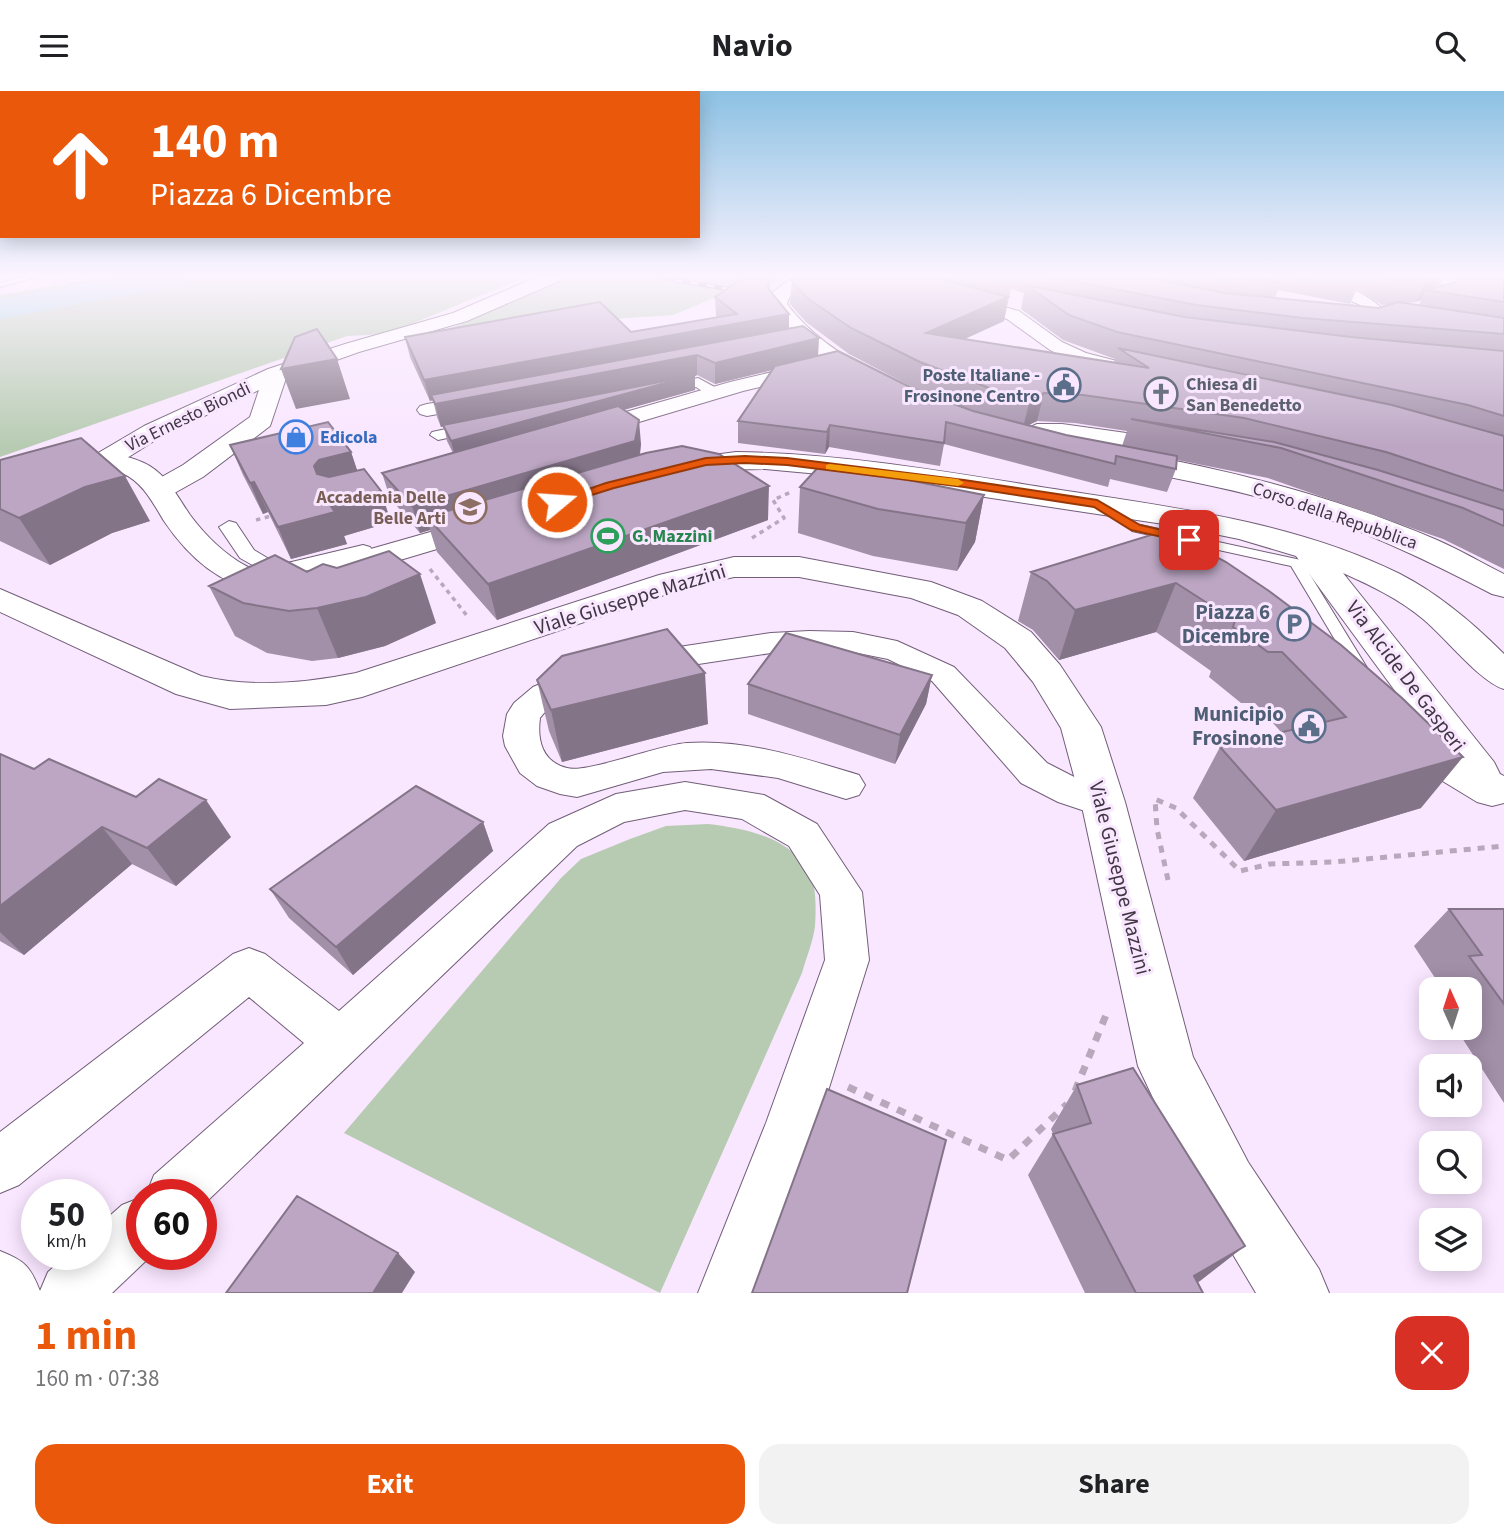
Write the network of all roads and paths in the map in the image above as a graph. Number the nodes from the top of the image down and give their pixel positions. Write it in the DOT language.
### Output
graph roads {
  1 [pos="403,333"];
  2 [pos="792,333"];
  3 [pos="1038,333"];
  4 [pos="841,361"];
  5 [pos="1104,365"];
  6 [pos="1076,370"];
  7 [pos="1142,373"];
  8 [pos="276,374"];
  9 [pos="724,384"];
  10 [pos="893,389"];
  11 [pos="650,392"];
  12 [pos="505,396"];
  13 [pos="427,410"];
  14 [pos="498,424"];
  15 [pos="577,433"];
  16 [pos="438,435"];
  17 [pos="1013,435"];
  18 [pos="1203,451"];
  19 [pos="102,462"];
  20 [pos="658,472"];
  21 [pos="0,474"];
  22 [pos="789,483"];
  23 [pos="159,490"];
  24 [pos="1097,504"];
  25 [pos="278,514"];
  26 [pos="505,519"];
  27 [pos="229,527"];
  28 [pos="1136,528"];
  29 [pos="412,546"];
  30 [pos="1308,549"];
  31 [pos="772,567"];
  32 [pos="1196,573"];
  33 [pos="1504,587"];
  34 [pos="0,599"];
  35 [pos="487,642"];
  36 [pos="1504,677"];
  37 [pos="1328,678"];
  38 [pos="1364,695"];
  39 [pos="1387,726"];
  40 [pos="846,785"];
  41 [pos="1498,797"];
  42 [pos="1103,802"];
  43 [pos="1504,846"];
  44 [pos="1123,895"];
  45 [pos="1112,1001"];
  46 [pos="340,1042"];
  47 [pos="810,1069"];
  48 [pos="0,1166"];
  49 [pos="191,1179"];
  50 [pos="126,1241"];
  51 [pos="0,1280"];
  52 [pos="11,1293"];
  53 [pos="69,1293"];
  54 [pos="728,1293"];
  55 [pos="1296,1293"];
  1 -- 8 [label="main road, Via Ernesto Biondi"];
  2 -- 4 [label="main road"];
  3 -- 5 [label="street"];
  4 -- 9 [label="street"];
  4 -- 10 [label="main road"];
  5 -- 6 [label="lane"];
  5 -- 7 [label="street"];
  8 -- 19 [label="main road, Via Ernesto Biondi"];
  8 -- 23 [label="main road, Via Ernesto Biondi"];
  9 -- 11 [label="street"];
  9 -- 15 [label="street"];
  12 -- 13 [label="street"];
  14 -- 16 [label="street"];
  17 -- 18 [label="street"];
  17 -- 33 [label="main road, Corso della Repubblica"];
  19 -- 21 [label="main road"];
  19 -- 23 [label="main road"];
  20 -- 24 [label="main road"];
  22 -- 31 [label="path"];
  23 -- 29 [label="main road"];
  24 -- 28 [label="main road"];
  24 -- 30 [label="main road"];
  25 -- 27 [label="path"];
  26 -- 29 [label="main road"];
  27 -- 29 [label="street"];
  28 -- 32 [label="main road"];
  28 -- 38 [label="lane"];
  29 -- 35 [label="path"];
  30 -- 36 [label="main road"];
  30 -- 41 [label="main road, Via Alcide De Gasperi"];
  31 -- 35 [label="main road, Viale Giuseppe Mazzini"];
  31 -- 42 [label="main road, Viale Giuseppe Mazzini"];
  34 -- 35 [label="main road, Viale Giuseppe Mazzini"];
  37 -- 38 [label="main road"];
  39 -- 41 [label="main road"];
  40 -- 42 [label="street"];
  42 -- 44 [label="main road, Viale Giuseppe Mazzini"];
  43 -- 44 [label="path"];
  44 -- 55 [label="main road, Viale Giuseppe Mazzini"];
  45 -- 47 [label="path"];
  46 -- 47 [label="street"];
  46 -- 48 [label="street"];
  46 -- 49 [label="street"];
  47 -- 54 [label="street"];
  50 -- 53 [label="street"];
  51 -- 52 [label="street"];
}
